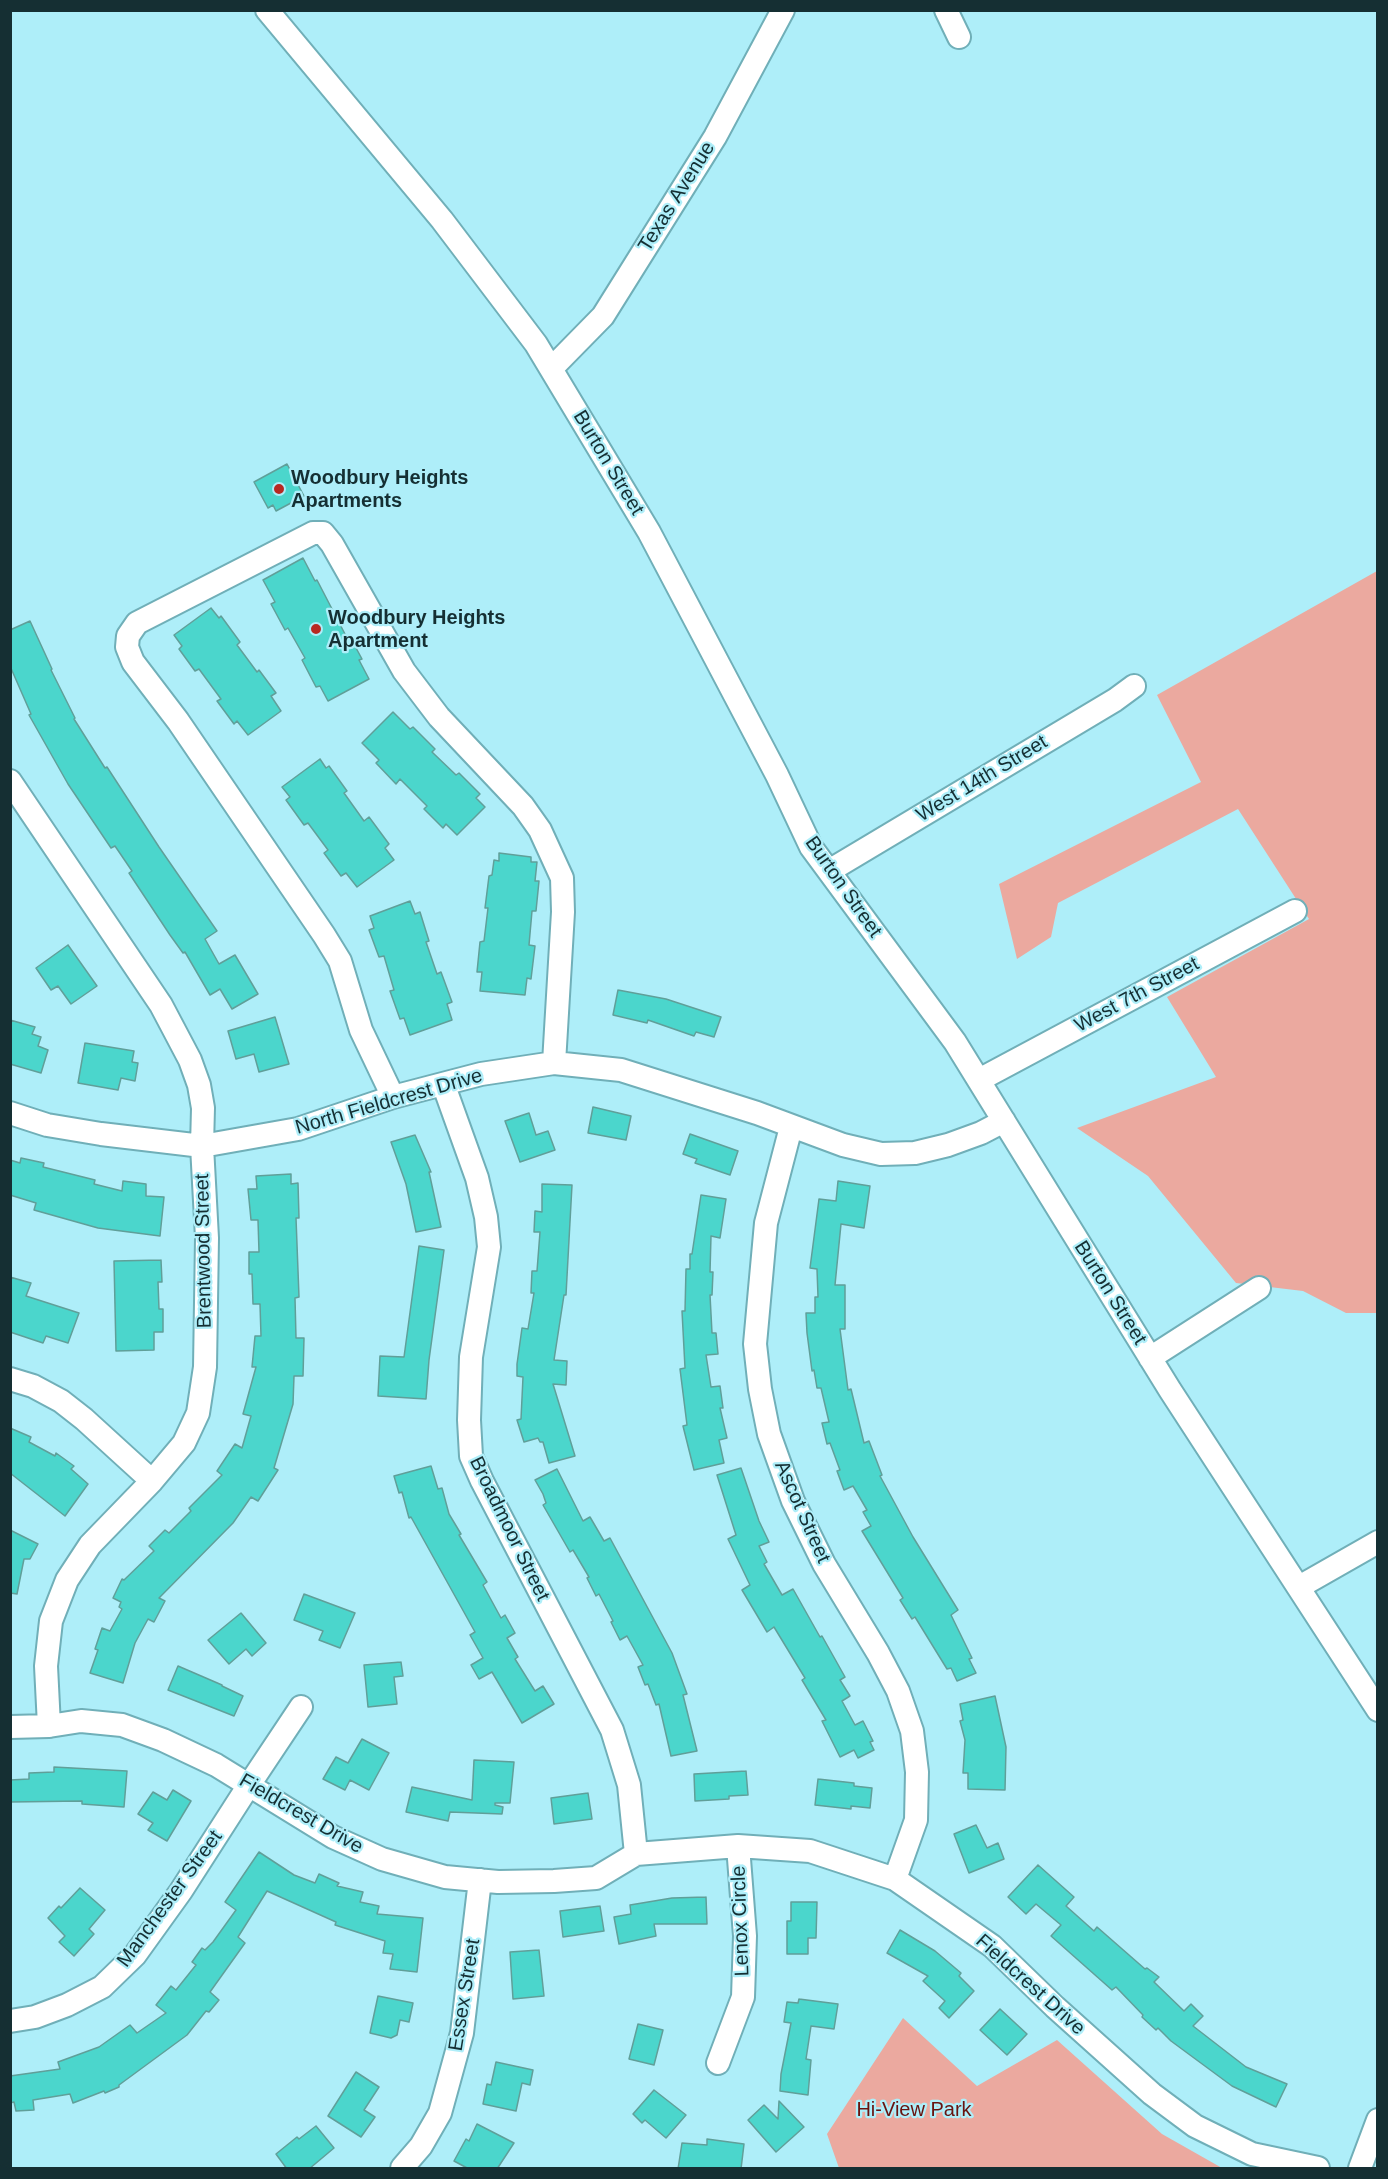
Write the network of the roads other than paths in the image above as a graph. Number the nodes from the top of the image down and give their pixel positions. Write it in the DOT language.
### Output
graph roads {
  1 [pos="267,10"];
  2 [pos="783,10"];
  3 [pos="946,10"];
  4 [pos="959,37"];
  5 [pos="551,369"];
  6 [pos="1134,686"];
  7 [pos="10,781"];
  8 [pos="829,871"];
  9 [pos="1295,911"];
  10 [pos="554,1064"];
  11 [pos="979,1080"];
  12 [pos="444,1086"];
  13 [pos="393,1097"];
  14 [pos="10,1113"];
  15 [pos="1004,1121"];
  16 [pos="791,1126"];
  17 [pos="202,1146"];
  18 [pos="1259,1288"];
  19 [pos="1150,1358"];
  20 [pos="10,1379"];
  21 [pos="152,1481"];
  22 [pos="1377,1542"];
  23 [pos="1299,1587"];
  24 [pos="1376,1706"];
  25 [pos="301,1707"];
  26 [pos="49,1726"];
  27 [pos="10,1727"];
  28 [pos="249,1785"];
  29 [pos="738,1846"];
  30 [pos="636,1854"];
  31 [pos="895,1879"];
  32 [pos="480,1880"];
  33 [pos="10,2021"];
  34 [pos="718,2063"];
  35 [pos="1377,2120"];
  36 [pos="402,2169"];
  37 [pos="1318,2169"];
  38 [pos="1360,2169"];
  1 -- 5 [label="street, Burton Street"];
  2 -- 5 [label="street, Texas Avenue"];
  3 -- 4 [label="street"];
  5 -- 8 [label="street, Burton Street"];
  6 -- 8 [label="street, West 14th Street"];
  7 -- 17 [label="street, Brentwood Street"];
  8 -- 11 [label="street, Burton Street"];
  9 -- 11 [label="street, West 7th Street"];
  10 -- 12 [label="street, North Fieldcrest Drive"];
  10 -- 13 [label="street"];
  10 -- 16 [label="street, North Fieldcrest Drive"];
  11 -- 15 [label="street, Burton Street"];
  12 -- 13 [label="street, North Fieldcrest Drive"];
  12 -- 30 [label="street, Broadmoor Street"];
  13 -- 17 [label="street, North Fieldcrest Drive"];
  14 -- 17 [label="street, North Fieldcrest Drive"];
  15 -- 16 [label="street, North Fieldcrest Drive"];
  15 -- 19 [label="street, Burton Street"];
  16 -- 31 [label="street, Ascot Street"];
  17 -- 21 [label="street, Brentwood Street"];
  18 -- 19 [label="street"];
  19 -- 23 [label="street, Burton Street"];
  20 -- 21 [label="street"];
  21 -- 26 [label="street, Brentwood Street"];
  22 -- 23 [label="street"];
  23 -- 24 [label="street, Burton Street"];
  25 -- 28 [label="street, Manchester Street"];
  26 -- 27 [label="street, Fieldcrest Drive"];
  26 -- 28 [label="street, Fieldcrest Drive"];
  28 -- 32 [label="street, Fieldcrest Drive"];
  28 -- 33 [label="street, Manchester Street"];
  29 -- 30 [label="street, Fieldcrest Drive"];
  29 -- 31 [label="street, Fieldcrest Drive"];
  29 -- 34 [label="street, Lenox Circle"];
  30 -- 32 [label="street, Fieldcrest Drive"];
  31 -- 37 [label="street, Fieldcrest Drive"];
  32 -- 36 [label="street, Essex Street"];
  35 -- 38 [label="street"];
}
